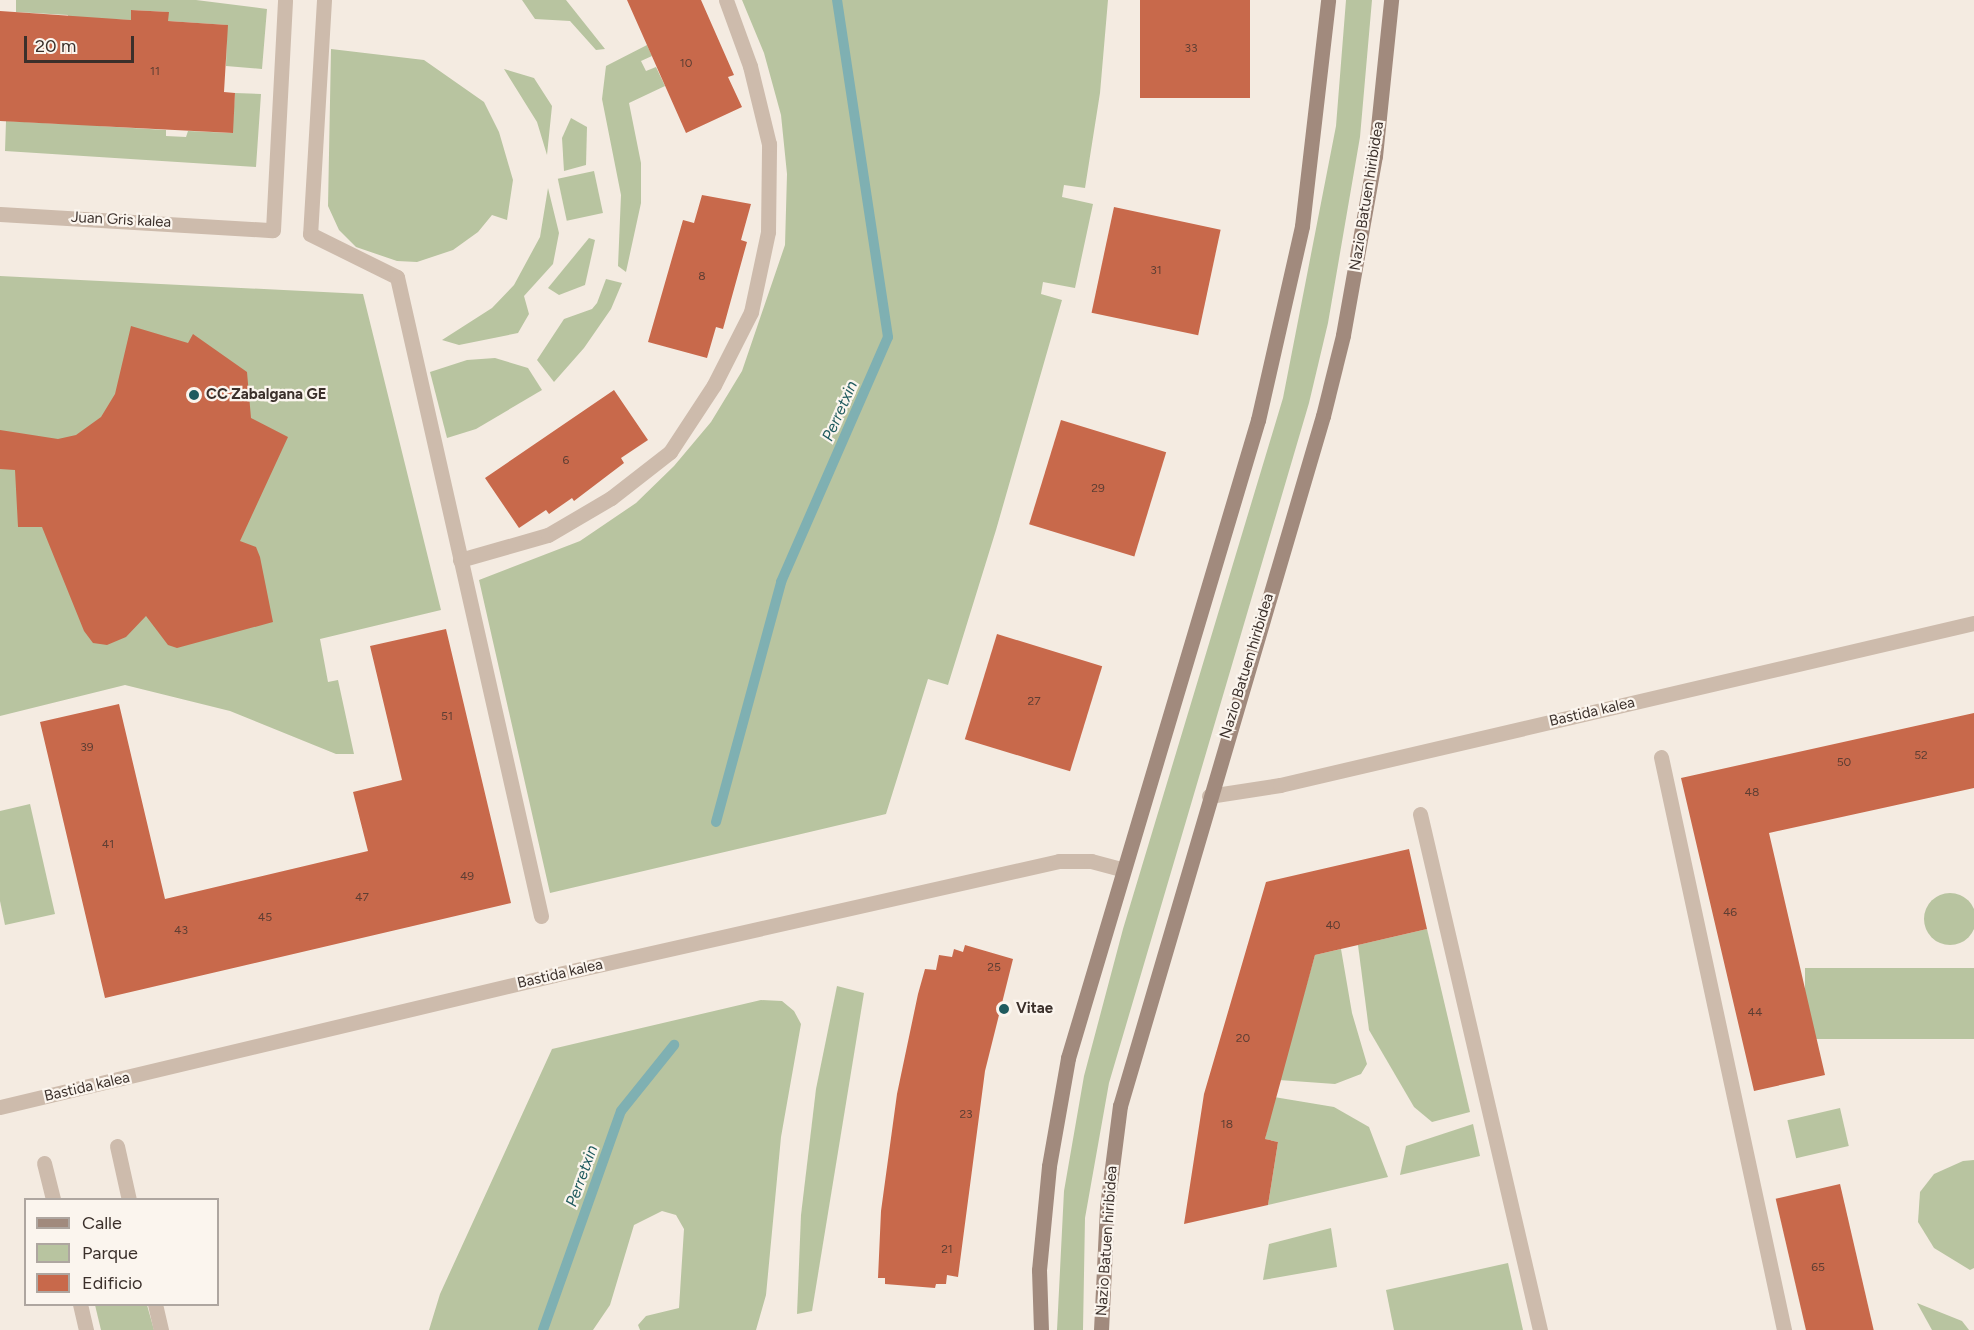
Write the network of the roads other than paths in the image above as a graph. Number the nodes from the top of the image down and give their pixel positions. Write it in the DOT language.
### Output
graph roads {
  1 [pos="285,0"];
  2 [pos="324,0"];
  3 [pos="726,0"];
  4 [pos="1328,0"];
  5 [pos="1391,0"];
  6 [pos="0,213"];
  7 [pos="460,560"];
  8 [pos="1974,623"];
  9 [pos="1661,757"];
  10 [pos="1209,796"];
  11 [pos="1420,814"];
  12 [pos="1121,869"];
  13 [pos="541,916"];
  14 [pos="0,1107"];
  15 [pos="117,1146"];
  16 [pos="44,1163"];
  17 [pos="53,1198"];
  18 [pos="129,1198"];
  19 [pos="80,1306"];
  20 [pos="155,1306"];
  21 [pos="86,1330"];
  22 [pos="161,1330"];
  23 [pos="1041,1330"];
  24 [pos="1101,1330"];
  25 [pos="1540,1330"];
  26 [pos="1784,1330"];
  1 -- 6 [label="street, Juan Gris kalea"];
  2 -- 7 [label="street"];
  3 -- 7 [label="street"];
  4 -- 12 [label="main road"];
  5 -- 10 [label="main road, Nazio Batuen hiribidea"];
  7 -- 13 [label="street"];
  8 -- 10 [label="street, Bastida kalea"];
  9 -- 26 [label="street"];
  10 -- 24 [label="main road, Nazio Batuen hiribidea"];
  11 -- 25 [label="street"];
  12 -- 14 [label="street, Bastida kalea"];
  12 -- 23 [label="main road"];
  15 -- 18 [label="street"];
  16 -- 17 [label="street"];
  19 -- 21 [label="street"];
  20 -- 22 [label="street"];
}
